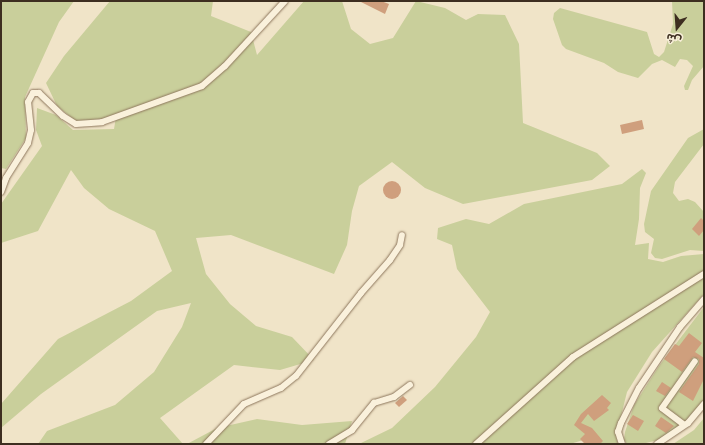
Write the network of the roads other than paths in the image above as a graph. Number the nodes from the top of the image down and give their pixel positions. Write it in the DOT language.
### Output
graph roads {
  1 [pos="285,1"];
  2 [pos="1,192"];
  3 [pos="402,235"];
  4 [pos="704,274"];
  5 [pos="704,299"];
  6 [pos="695,361"];
  7 [pos="410,385"];
  8 [pos="704,404"];
  9 [pos="684,424"];
  10 [pos="206,444"];
  11 [pos="329,444"];
  12 [pos="476,444"];
  13 [pos="622,444"];
  14 [pos="657,444"];
  1 -- 2 [label="street"];
  3 -- 10 [label="street"];
  4 -- 12 [label="street"];
  5 -- 13 [label="street"];
  6 -- 9 [label="street"];
  7 -- 11 [label="street"];
  8 -- 9 [label="street"];
  9 -- 14 [label="street"];
}
